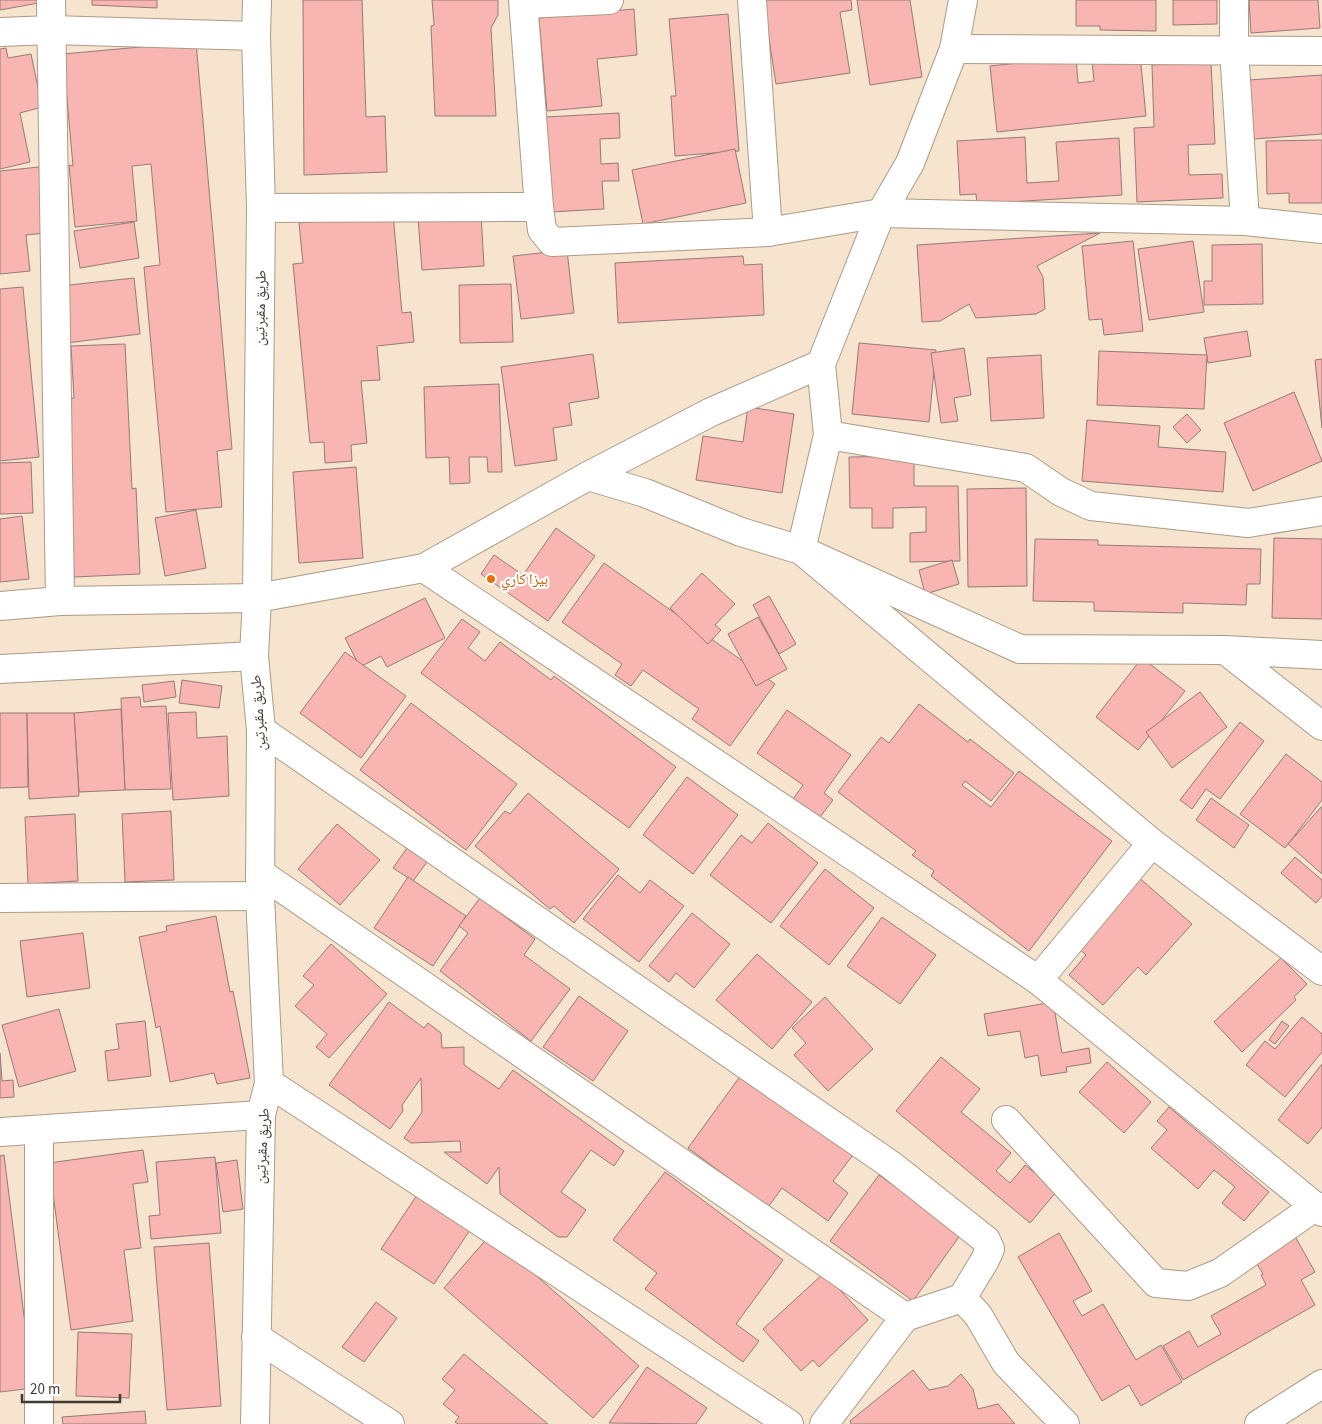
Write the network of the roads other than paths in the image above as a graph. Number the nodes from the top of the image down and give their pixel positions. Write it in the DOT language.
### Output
graph roads {
  1 [pos="51,0"];
  2 [pos="257,0"];
  3 [pos="609,0"];
  4 [pos="752,0"];
  5 [pos="963,0"];
  6 [pos="1234,0"];
  7 [pos="523,2"];
  8 [pos="51,30"];
  9 [pos="0,32"];
  10 [pos="256,36"];
  11 [pos="954,49"];
  12 [pos="1234,49"];
  13 [pos="1322,51"];
  14 [pos="539,207"];
  15 [pos="261,208"];
  16 [pos="882,213"];
  17 [pos="1245,221"];
  18 [pos="1322,229"];
  19 [pos="768,232"];
  20 [pos="821,364"];
  21 [pos="828,435"];
  22 [pos="588,476"];
  23 [pos="1322,511"];
  24 [pos="801,550"];
  25 [pos="424,568"];
  26 [pos="257,598"];
  27 [pos="60,601"];
  28 [pos="0,606"];
  29 [pos="1225,650"];
  30 [pos="1322,655"];
  31 [pos="254,656"];
  32 [pos="0,669"];
  33 [pos="1322,726"];
  34 [pos="261,730"];
  35 [pos="1152,843"];
  36 [pos="260,885"];
  37 [pos="0,898"];
  38 [pos="1322,971"];
  39 [pos="1038,980"];
  40 [pos="269,1083"];
  41 [pos="261,1115"];
  42 [pos="1006,1120"];
  43 [pos="39,1130"];
  44 [pos="0,1132"];
  45 [pos="1319,1209"];
  46 [pos="962,1298"];
  47 [pos="905,1317"];
  48 [pos="256,1337"];
  49 [pos="1322,1384"];
  50 [pos="40,1424"];
  51 [pos="255,1424"];
  52 [pos="390,1424"];
  53 [pos="789,1424"];
  54 [pos="824,1424"];
  55 [pos="1065,1424"];
  56 [pos="1259,1424"];
  1 -- 8 [label="street"];
  2 -- 10 [label="street, طريق مقبرتين"];
  3 -- 7 [label="street"];
  4 -- 19 [label="street"];
  5 -- 11 [label="street"];
  6 -- 12 [label="street"];
  7 -- 14 [label="street"];
  8 -- 9 [label="street"];
  8 -- 10 [label="street"];
  8 -- 27 [label="street"];
  10 -- 15 [label="street, طريق مقبرتين"];
  11 -- 12 [label="street"];
  11 -- 16 [label="street"];
  12 -- 13 [label="street"];
  12 -- 17 [label="street"];
  14 -- 15 [label="street"];
  14 -- 19 [label="street"];
  15 -- 26 [label="street, طريق مقبرتين"];
  16 -- 17 [label="street"];
  16 -- 19 [label="street"];
  16 -- 20 [label="street"];
  17 -- 18 [label="street"];
  20 -- 21 [label="street"];
  20 -- 22 [label="street"];
  21 -- 23 [label="street"];
  21 -- 24 [label="street"];
  22 -- 24 [label="street"];
  22 -- 25 [label="street"];
  24 -- 29 [label="street"];
  24 -- 35 [label="street"];
  25 -- 26 [label="street"];
  25 -- 39 [label="street"];
  26 -- 27 [label="street"];
  26 -- 31 [label="street, طريق مقبرتين"];
  27 -- 28 [label="street"];
  29 -- 30 [label="street"];
  29 -- 33 [label="street"];
  31 -- 32 [label="street"];
  31 -- 34 [label="street, طريق مقبرتين"];
  34 -- 36 [label="street, طريق مقبرتين"];
  34 -- 46 [label="street"];
  35 -- 38 [label="street"];
  35 -- 39 [label="street"];
  36 -- 37 [label="street"];
  36 -- 40 [label="street, طريق مقبرتين"];
  36 -- 47 [label="street"];
  39 -- 45 [label="street"];
  40 -- 41 [label="street, طريق مقبرتين"];
  40 -- 53 [label="street"];
  41 -- 43 [label="street"];
  41 -- 48 [label="street, طريق مقبرتين"];
  42 -- 45 [label="street"];
  43 -- 44 [label="street"];
  43 -- 50 [label="street"];
  46 -- 47 [label="street"];
  46 -- 55 [label="street"];
  47 -- 54 [label="street"];
  48 -- 51 [label="street, طريق مقبرتين"];
  48 -- 52 [label="street"];
  49 -- 56 [label="street"];
}
